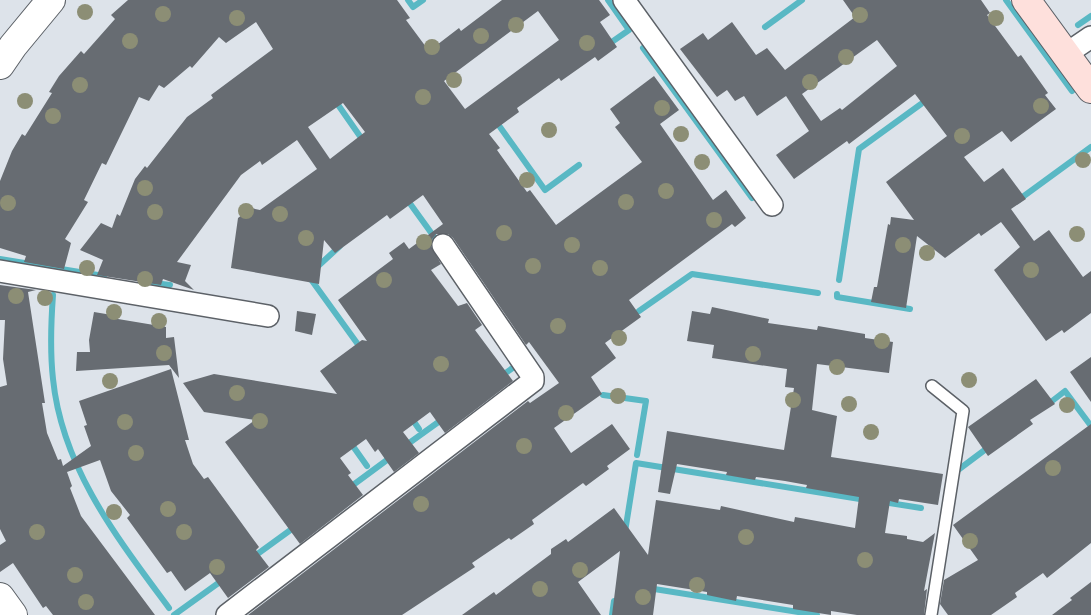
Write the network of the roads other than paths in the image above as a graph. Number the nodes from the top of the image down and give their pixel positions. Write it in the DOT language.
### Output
graph roads {
  1 [pos="51,0"];
  2 [pos="624,0"];
  3 [pos="1026,0"];
  4 [pos="1091,37"];
  5 [pos="1066,54"];
  6 [pos="0,65"];
  7 [pos="1091,89"];
  8 [pos="772,205"];
  9 [pos="443,245"];
  10 [pos="0,271"];
  11 [pos="268,316"];
  12 [pos="932,386"];
  13 [pos="0,597"];
  14 [pos="13,615"];
  15 [pos="227,615"];
  16 [pos="931,615"];
  1 -- 6 [label="street"];
  2 -- 8 [label="street"];
  3 -- 5 [label="main road"];
  4 -- 5 [label="street"];
  5 -- 7 [label="main road"];
  9 -- 15 [label="street"];
  10 -- 11 [label="street"];
  12 -- 16 [label="lane"];
  13 -- 14 [label="street"];
}
